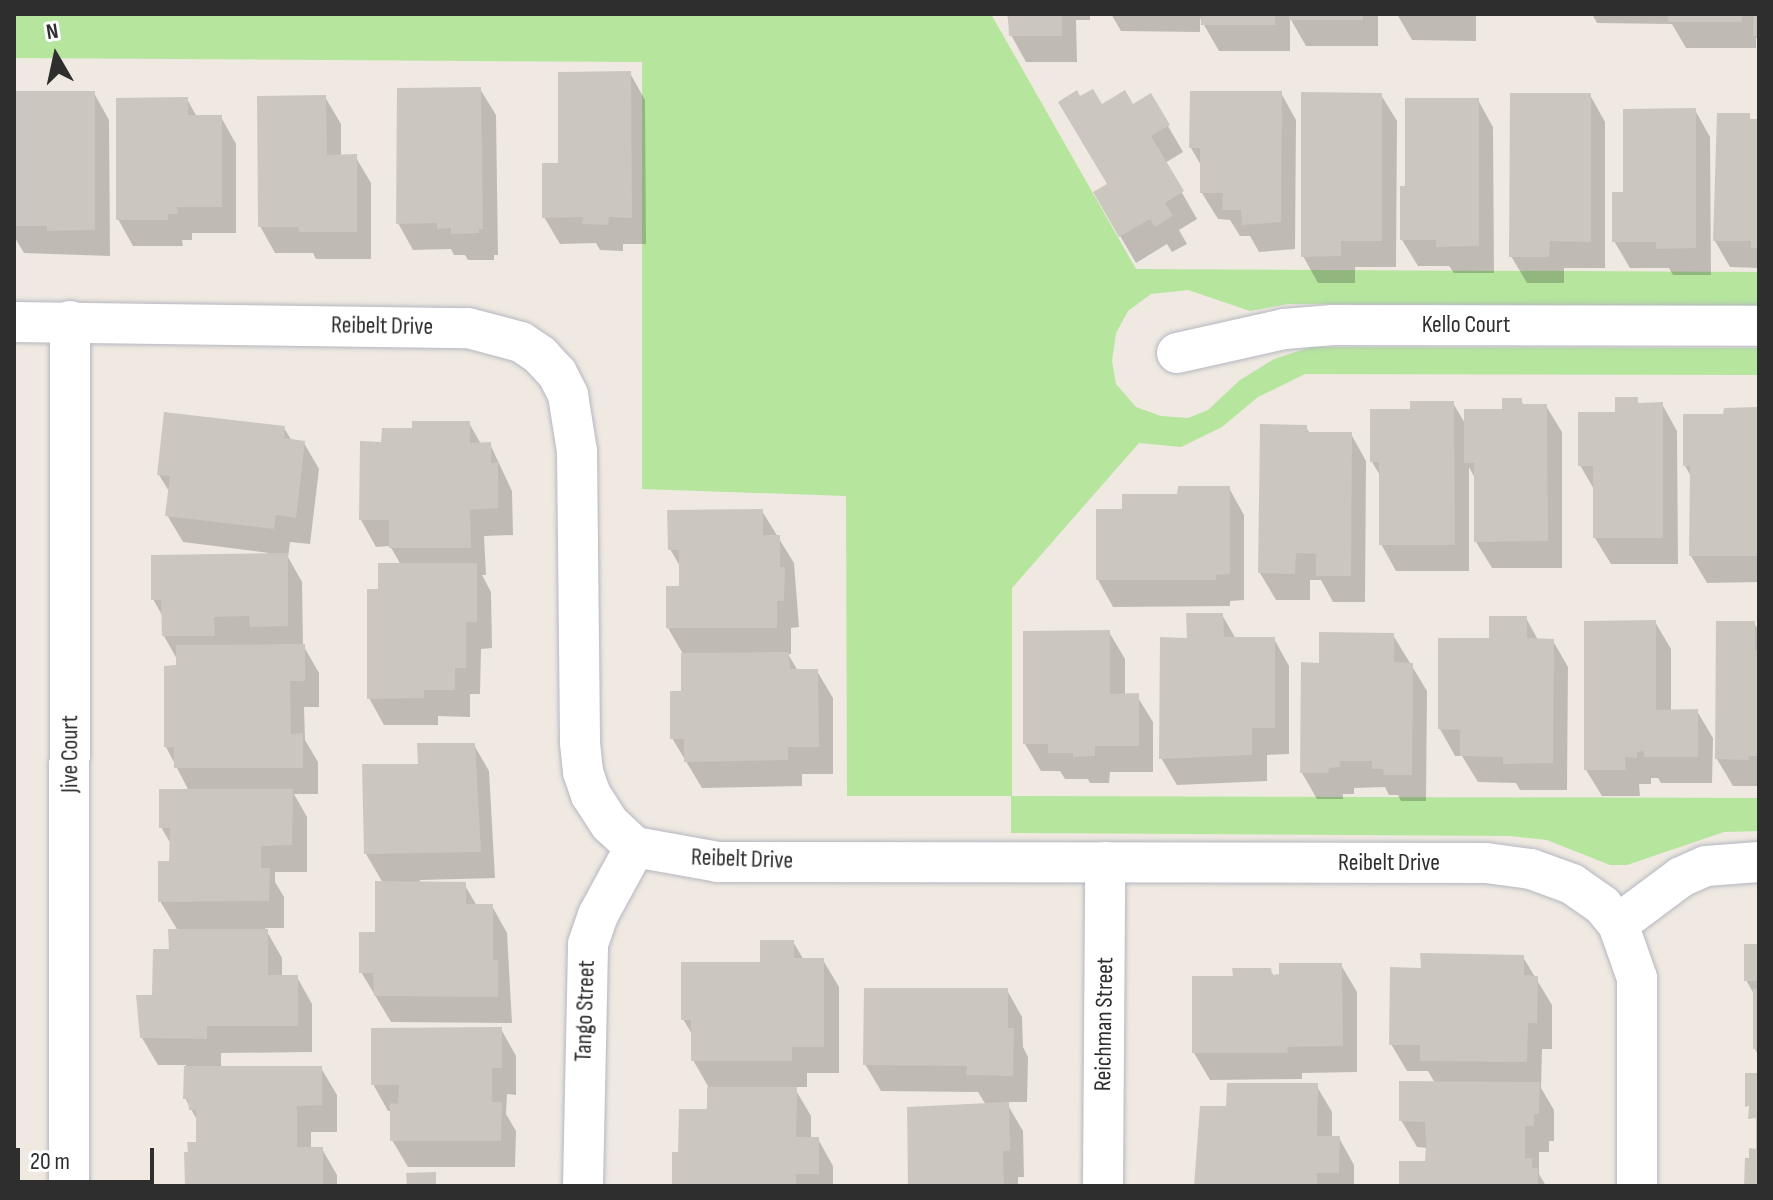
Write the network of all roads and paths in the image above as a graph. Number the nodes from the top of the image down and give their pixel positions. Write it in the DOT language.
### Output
graph roads {
  1 [pos="70,321"];
  2 [pos="14,322"];
  3 [pos="1759,326"];
  4 [pos="1177,353"];
  5 [pos="635,847"];
  6 [pos="1105,862"];
  7 [pos="1759,862"];
  8 [pos="1618,924"];
  9 [pos="69,1186"];
  10 [pos="583,1186"];
  11 [pos="1103,1186"];
  12 [pos="1637,1186"];
  1 -- 2 [label="street, Reibelt Drive"];
  1 -- 5 [label="street, Reibelt Drive"];
  1 -- 9 [label="street, Jive Court"];
  3 -- 4 [label="street, Kello Court"];
  5 -- 6 [label="street, Reibelt Drive"];
  5 -- 10 [label="street, Tango Street"];
  6 -- 8 [label="street, Reibelt Drive"];
  6 -- 11 [label="street, Reichman Street"];
  7 -- 8 [label="street"];
  8 -- 12 [label="street, Reibelt Drive"];
}
